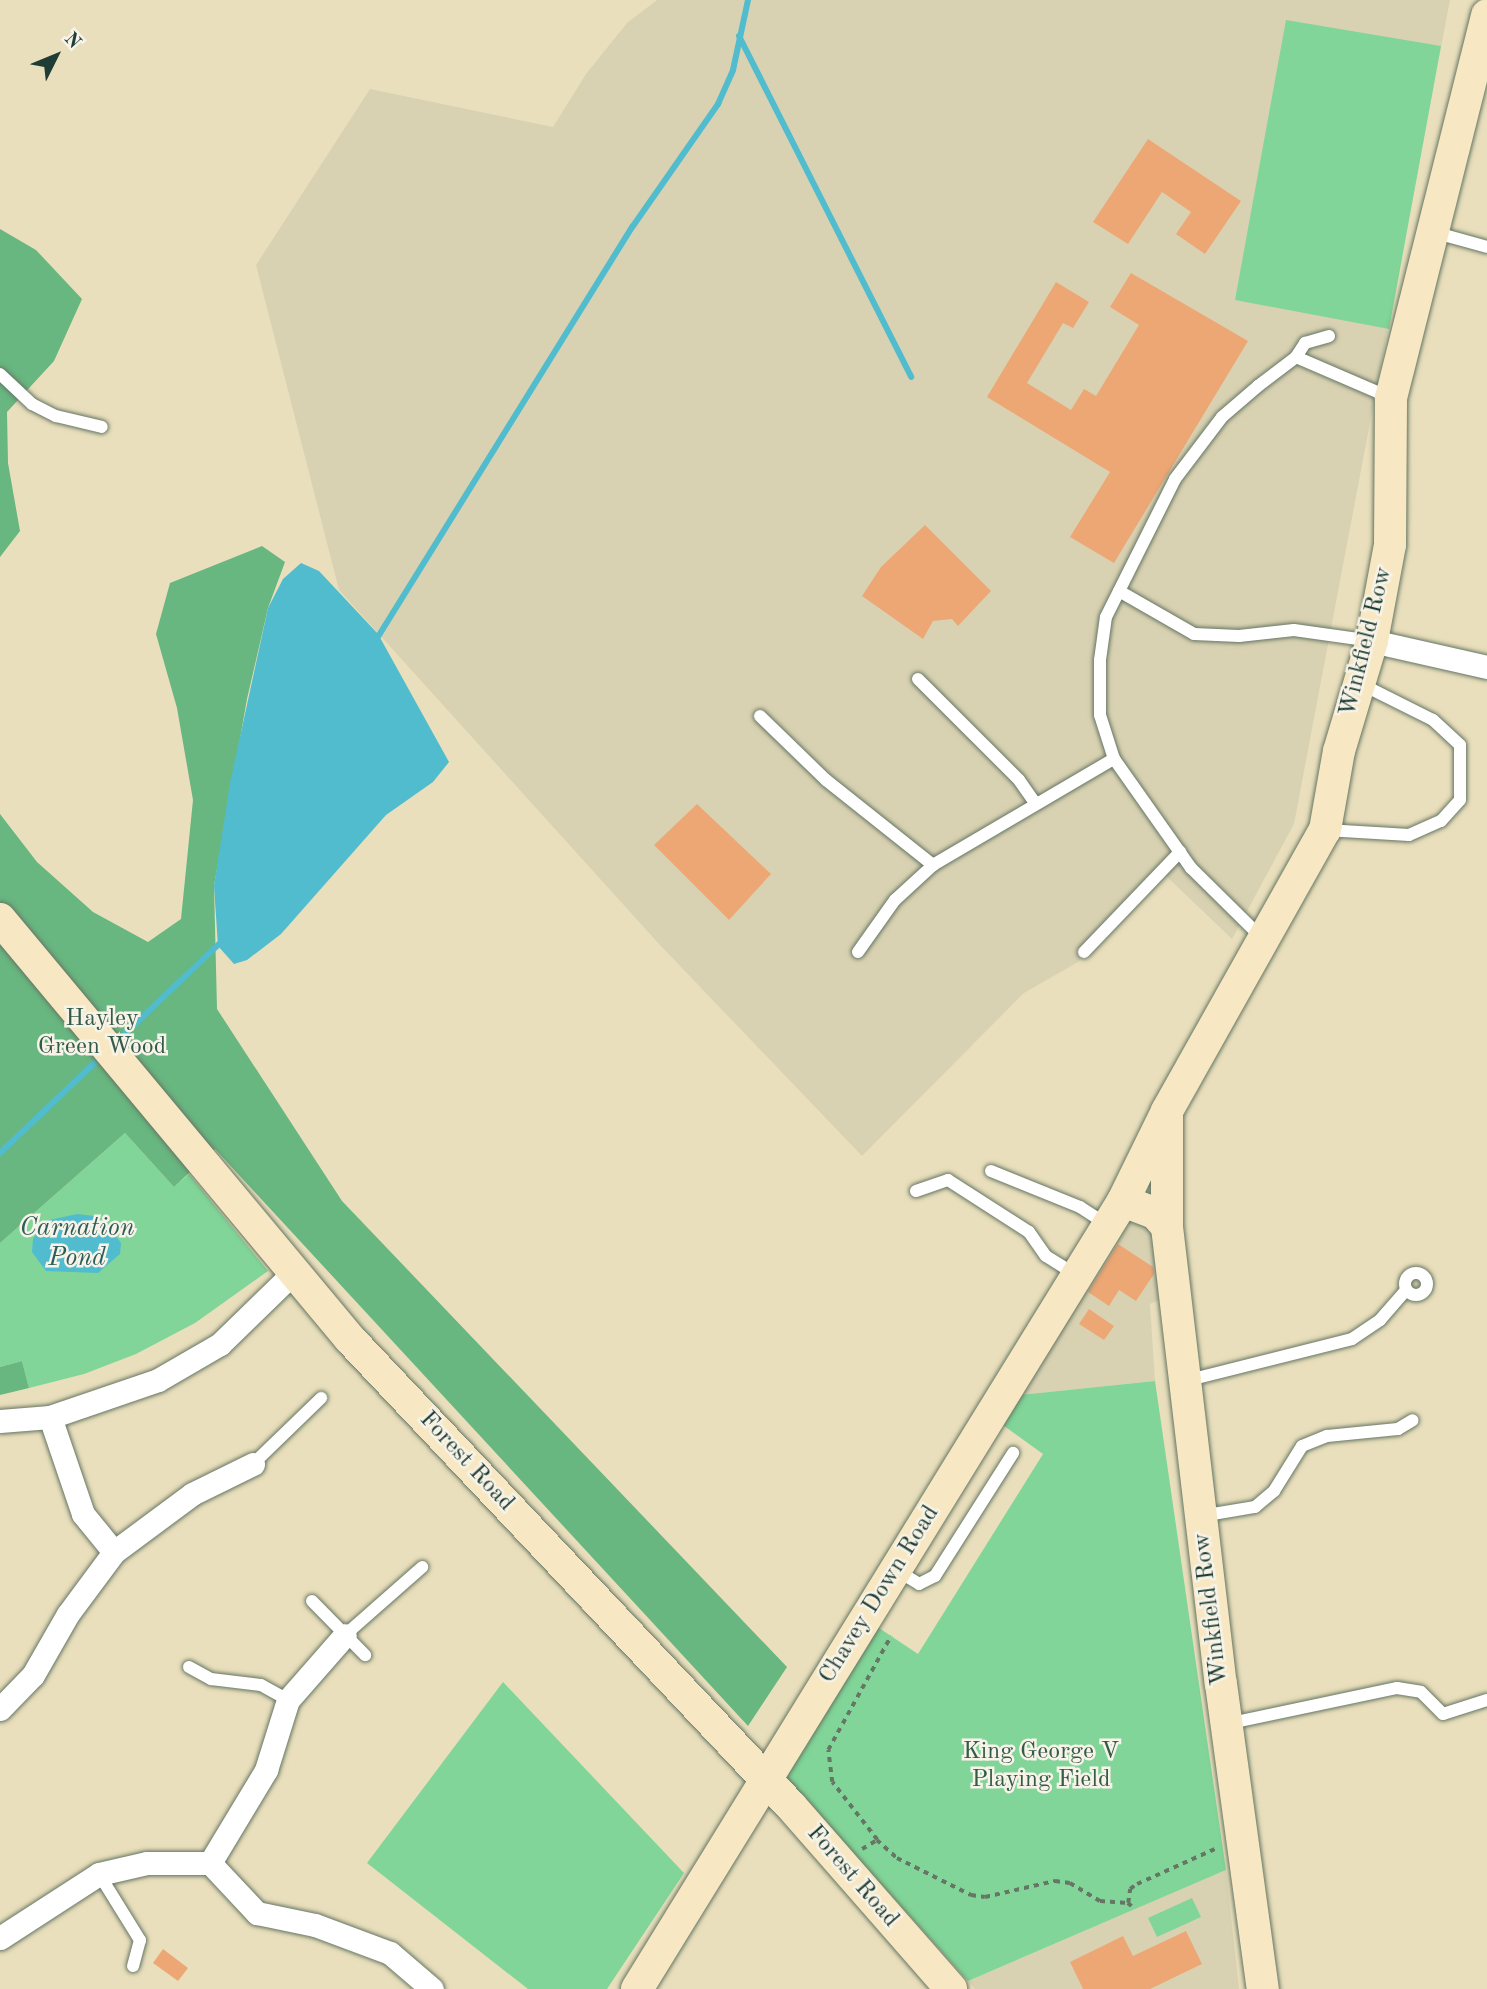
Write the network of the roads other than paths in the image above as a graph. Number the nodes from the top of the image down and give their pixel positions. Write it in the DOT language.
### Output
graph roads {
  1 [pos="1487,15"];
  2 [pos="1432,232"];
  3 [pos="1487,247"];
  4 [pos="1329,336"];
  5 [pos="1296,357"];
  6 [pos="0,374"];
  7 [pos="1391,398"];
  8 [pos="103,427"];
  9 [pos="1119,592"];
  10 [pos="1372,641"];
  11 [pos="1487,667"];
  12 [pos="918,679"];
  13 [pos="1359,683"];
  14 [pos="760,716"];
  15 [pos="1114,759"];
  16 [pos="1036,804"];
  17 [pos="1325,830"];
  18 [pos="1181,852"];
  19 [pos="933,865"];
  20 [pos="0,919"];
  21 [pos="1264,941"];
  22 [pos="858,952"];
  23 [pos="1084,952"];
  24 [pos="1167,1111"];
  25 [pos="991,1171"];
  26 [pos="916,1191"];
  27 [pos="1116,1213"];
  28 [pos="1167,1227"];
  29 [pos="295,1271"];
  30 [pos="1078,1275"];
  31 [pos="1406,1290"];
  32 [pos="1185,1381"];
  33 [pos="321,1398"];
  34 [pos="50,1417"];
  35 [pos="1413,1420"];
  36 [pos="0,1421"];
  37 [pos="1013,1453"];
  38 [pos="254,1464"];
  39 [pos="1201,1516"];
  40 [pos="114,1552"];
  41 [pos="422,1567"];
  42 [pos="895,1570"];
  43 [pos="312,1601"];
  44 [pos="345,1635"];
  45 [pos="365,1655"];
  46 [pos="190,1667"];
  47 [pos="288,1700"];
  48 [pos="1487,1700"];
  49 [pos="0,1709"];
  50 [pos="1226,1724"];
  51 [pos="766,1780"];
  52 [pos="210,1863"];
  53 [pos="99,1874"];
  54 [pos="0,1938"];
  55 [pos="133,1966"];
  56 [pos="432,1989"];
  57 [pos="637,1989"];
  58 [pos="951,1989"];
  59 [pos="1263,1989"];
  1 -- 2 [label="main road, Winkfield Row"];
  2 -- 3 [label="lane"];
  2 -- 7 [label="main road, Winkfield Row"];
  4 -- 5 [label="lane"];
  5 -- 7 [label="lane"];
  5 -- 9 [label="lane"];
  6 -- 8 [label="lane"];
  7 -- 10 [label="main road, Winkfield Row"];
  9 -- 10 [label="lane"];
  9 -- 15 [label="lane"];
  10 -- 11 [label="street"];
  10 -- 13 [label="main road, Winkfield Row"];
  12 -- 16 [label="lane"];
  13 -- 17 [label="main road, Winkfield Row"];
  13 -- 17 [label="lane"];
  14 -- 19 [label="lane"];
  15 -- 16 [label="lane"];
  15 -- 18 [label="lane"];
  16 -- 19 [label="lane"];
  17 -- 21 [label="main road, Winkfield Row"];
  18 -- 21 [label="lane"];
  18 -- 23 [label="lane"];
  19 -- 22 [label="lane"];
  20 -- 29 [label="main road, Forest Road"];
  21 -- 24 [label="main road, Winkfield Row"];
  24 -- 27 [label="main road, Winkfield Row"];
  24 -- 28 [label="main road, Winkfield Row"];
  25 -- 27 [label="lane"];
  26 -- 30 [label="lane"];
  27 -- 28 [label="main road"];
  27 -- 30 [label="main road, Chavey Down Road"];
  28 -- 32 [label="main road, Winkfield Row"];
  29 -- 34 [label="street"];
  29 -- 51 [label="main road, Forest Road"];
  30 -- 42 [label="main road, Chavey Down Road"];
  31 -- 32 [label="lane"];
  32 -- 39 [label="main road, Winkfield Row"];
  33 -- 38 [label="lane"];
  34 -- 36 [label="street"];
  34 -- 40 [label="street"];
  35 -- 39 [label="lane"];
  37 -- 42 [label="lane"];
  38 -- 40 [label="street"];
  39 -- 50 [label="main road, Winkfield Row"];
  40 -- 49 [label="street"];
  41 -- 44 [label="lane"];
  42 -- 51 [label="main road, Chavey Down Road"];
  43 -- 44 [label="lane"];
  44 -- 45 [label="lane"];
  44 -- 47 [label="street"];
  46 -- 47 [label="lane"];
  47 -- 52 [label="street"];
  48 -- 50 [label="lane"];
  50 -- 59 [label="main road, Winkfield Row"];
  51 -- 57 [label="main road, Chavey Down Road"];
  51 -- 58 [label="main road, Forest Road"];
  52 -- 53 [label="street"];
  52 -- 56 [label="street"];
  53 -- 54 [label="street"];
  53 -- 55 [label="lane"];
}
